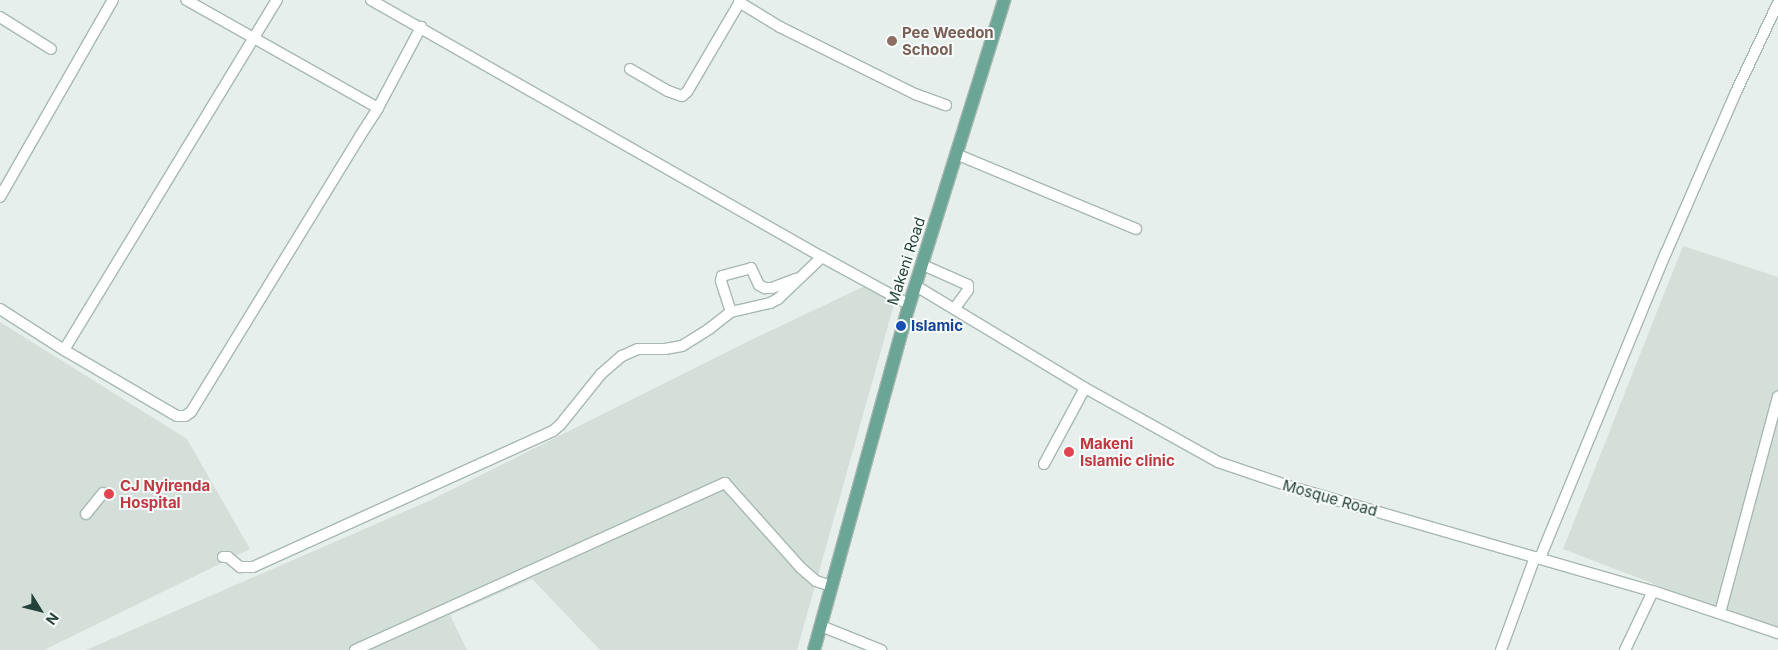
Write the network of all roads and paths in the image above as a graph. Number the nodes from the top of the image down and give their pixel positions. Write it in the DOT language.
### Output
graph roads {
  1 [pos="113,0"];
  2 [pos="186,0"];
  3 [pos="277,0"];
  4 [pos="371,0"];
  5 [pos="1004,0"];
  6 [pos="740,1"];
  7 [pos="1778,3"];
  8 [pos="0,17"];
  9 [pos="421,27"];
  10 [pos="252,39"];
  11 [pos="51,49"];
  12 [pos="630,69"];
  13 [pos="946,105"];
  14 [pos="378,108"];
  15 [pos="956,154"];
  16 [pos="0,197"];
  17 [pos="1136,229"];
  18 [pos="822,257"];
  19 [pos="923,265"];
  20 [pos="801,276"];
  21 [pos="916,286"];
  22 [pos="910,305"];
  23 [pos="955,308"];
  24 [pos="0,309"];
  25 [pos="731,312"];
  26 [pos="64,350"];
  27 [pos="1085,388"];
  28 [pos="1778,397"];
  29 [pos="1044,464"];
  30 [pos="103,493"];
  31 [pos="86,514"];
  32 [pos="223,557"];
  33 [pos="1537,557"];
  34 [pos="831,586"];
  35 [pos="1653,591"];
  36 [pos="1720,614"];
  37 [pos="821,626"];
  38 [pos="1778,633"];
  39 [pos="355,650"];
  40 [pos="814,650"];
  41 [pos="881,650"];
  42 [pos="1501,650"];
  43 [pos="1625,650"];
  1 -- 16 [label="street"];
  2 -- 10 [label="street"];
  3 -- 10 [label="street"];
  4 -- 9 [label="street"];
  5 -- 15 [label="main road, Makeni Road"];
  6 -- 12 [label="street"];
  6 -- 13 [label="street"];
  7 -- 33 [label="street"];
  8 -- 11 [label="street"];
  9 -- 14 [label="street"];
  9 -- 18 [label="street"];
  10 -- 14 [label="street"];
  10 -- 26 [label="street"];
  14 -- 26 [label="street"];
  15 -- 17 [label="street"];
  15 -- 19 [label="main road, Makeni Road"];
  18 -- 20 [label="street"];
  18 -- 22 [label="street"];
  19 -- 21 [label="main road, Makeni Road"];
  19 -- 23 [label="street"];
  20 -- 25 [label="street"];
  20 -- 25 [label="street"];
  21 -- 22 [label="main road, Makeni Road"];
  21 -- 23 [label="street, Mosque Road"];
  22 -- 34 [label="main road, Makeni Road"];
  23 -- 27 [label="street, Mosque Road"];
  24 -- 26 [label="street"];
  25 -- 32 [label="street"];
  27 -- 29 [label="street"];
  27 -- 33 [label="street, Mosque Road"];
  28 -- 36 [label="street"];
  30 -- 31 [label="street"];
  33 -- 35 [label="street, Mosque Road"];
  33 -- 42 [label="street"];
  34 -- 37 [label="main road, Makeni Road"];
  34 -- 39 [label="street"];
  35 -- 36 [label="street, Mosque Road"];
  35 -- 43 [label="street"];
  36 -- 38 [label="street, Mosque Road"];
  37 -- 40 [label="main road, Makeni Road"];
  37 -- 41 [label="street"];
}
